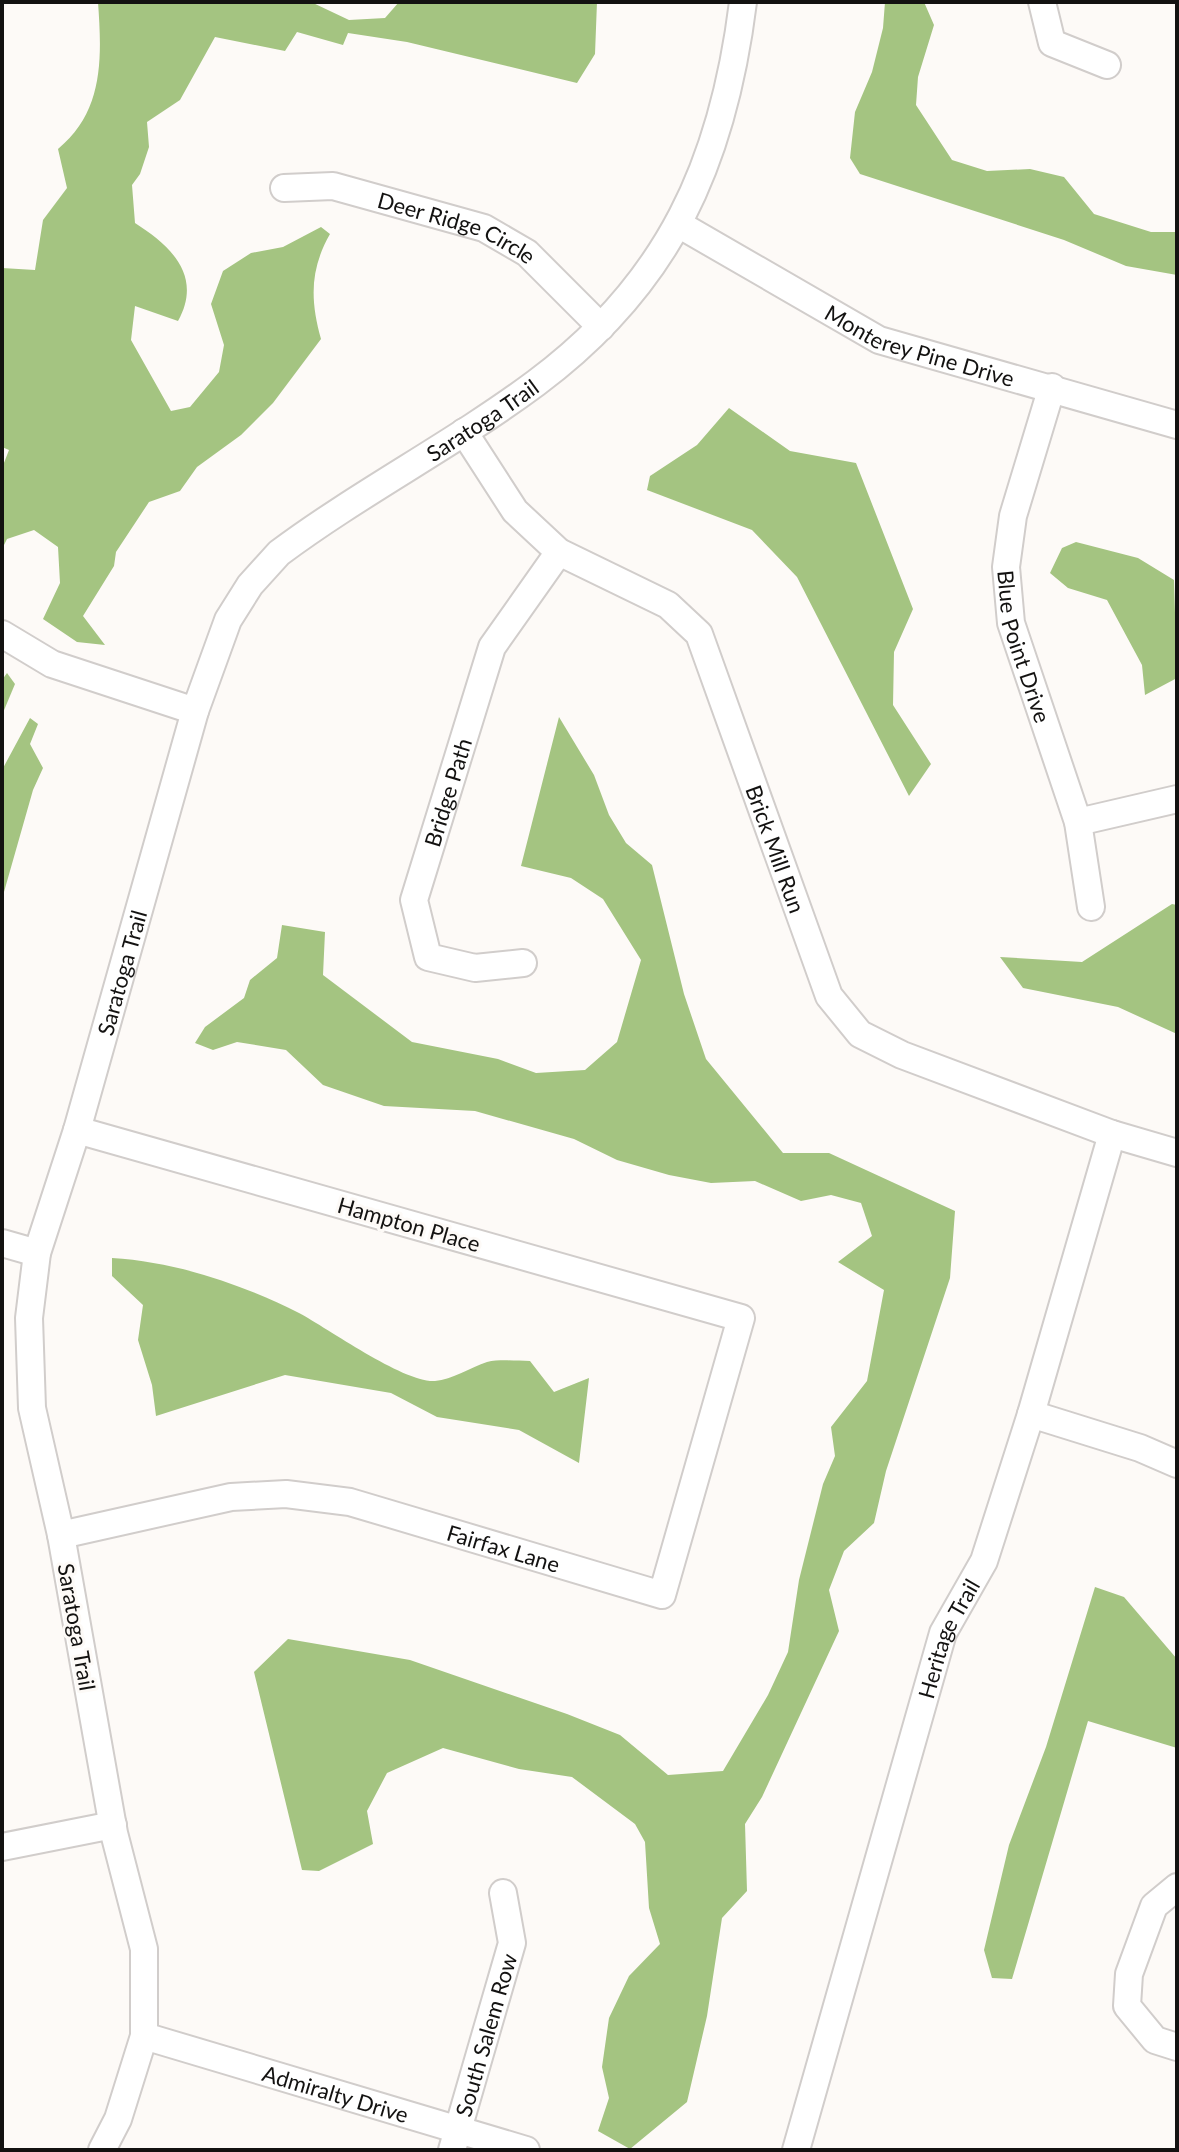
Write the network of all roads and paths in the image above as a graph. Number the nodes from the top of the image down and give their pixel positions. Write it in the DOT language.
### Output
graph roads {
  1 [pos="743,2"];
  2 [pos="1042,2"];
  3 [pos="1107,65"];
  4 [pos="284,188"];
  5 [pos="680,225"];
  6 [pos="601,327"];
  7 [pos="1052,387"];
  8 [pos="1177,425"];
  9 [pos="464,432"];
  10 [pos="559,552"];
  11 [pos="2,634"];
  12 [pos="195,711"];
  13 [pos="1177,799"];
  14 [pos="1078,822"];
  15 [pos="1091,907"];
  16 [pos="523,963"];
  17 [pos="77,1130"];
  18 [pos="1112,1134"];
  19 [pos="1177,1153"];
  20 [pos="2,1243"];
  21 [pos="37,1253"];
  22 [pos="741,1318"];
  23 [pos="1031,1414"];
  24 [pos="1177,1464"];
  25 [pos="61,1535"];
  26 [pos="113,1825"];
  27 [pos="2,1847"];
  28 [pos="1177,1887"];
  29 [pos="503,1893"];
  30 [pos="144,2036"];
  31 [pos="1177,2047"];
  32 [pos="455,2140"];
  33 [pos="102,2150"];
  34 [pos="526,2150"];
  35 [pos="796,2150"];
  1 -- 5 [label="street, Saratoga Trail"];
  2 -- 3 [label="street"];
  4 -- 6 [label="street, Deer Ridge Circle"];
  5 -- 6 [label="street, Saratoga Trail"];
  5 -- 7 [label="street, Monterey Pine Drive"];
  6 -- 9 [label="street, Saratoga Trail"];
  7 -- 8 [label="street, Monterey Pine Drive"];
  7 -- 14 [label="street, Blue Point Drive"];
  9 -- 10 [label="street, Brick Mill Run"];
  9 -- 12 [label="street, Saratoga Trail"];
  10 -- 16 [label="street, Bridge Path"];
  10 -- 18 [label="street, Brick Mill Run"];
  11 -- 12 [label="street"];
  12 -- 17 [label="street, Saratoga Trail"];
  13 -- 14 [label="street"];
  14 -- 15 [label="street, Blue Point Drive"];
  17 -- 21 [label="street, Saratoga Trail"];
  17 -- 22 [label="street, Hampton Place"];
  18 -- 19 [label="street, Brick Mill Run"];
  18 -- 23 [label="street, Heritage Trail"];
  20 -- 21 [label="street"];
  21 -- 25 [label="street, Saratoga Trail"];
  22 -- 25 [label="street, Fairfax Lane"];
  23 -- 24 [label="street"];
  23 -- 35 [label="street, Heritage Trail"];
  25 -- 26 [label="street, Saratoga Trail"];
  26 -- 27 [label="street"];
  26 -- 30 [label="street, Saratoga Trail"];
  28 -- 31 [label="street"];
  29 -- 32 [label="street, South Salem Row"];
  30 -- 32 [label="street, Admiralty Drive"];
  30 -- 33 [label="street, Saratoga Trail"];
  32 -- 34 [label="street, Admiralty Drive"];
}
